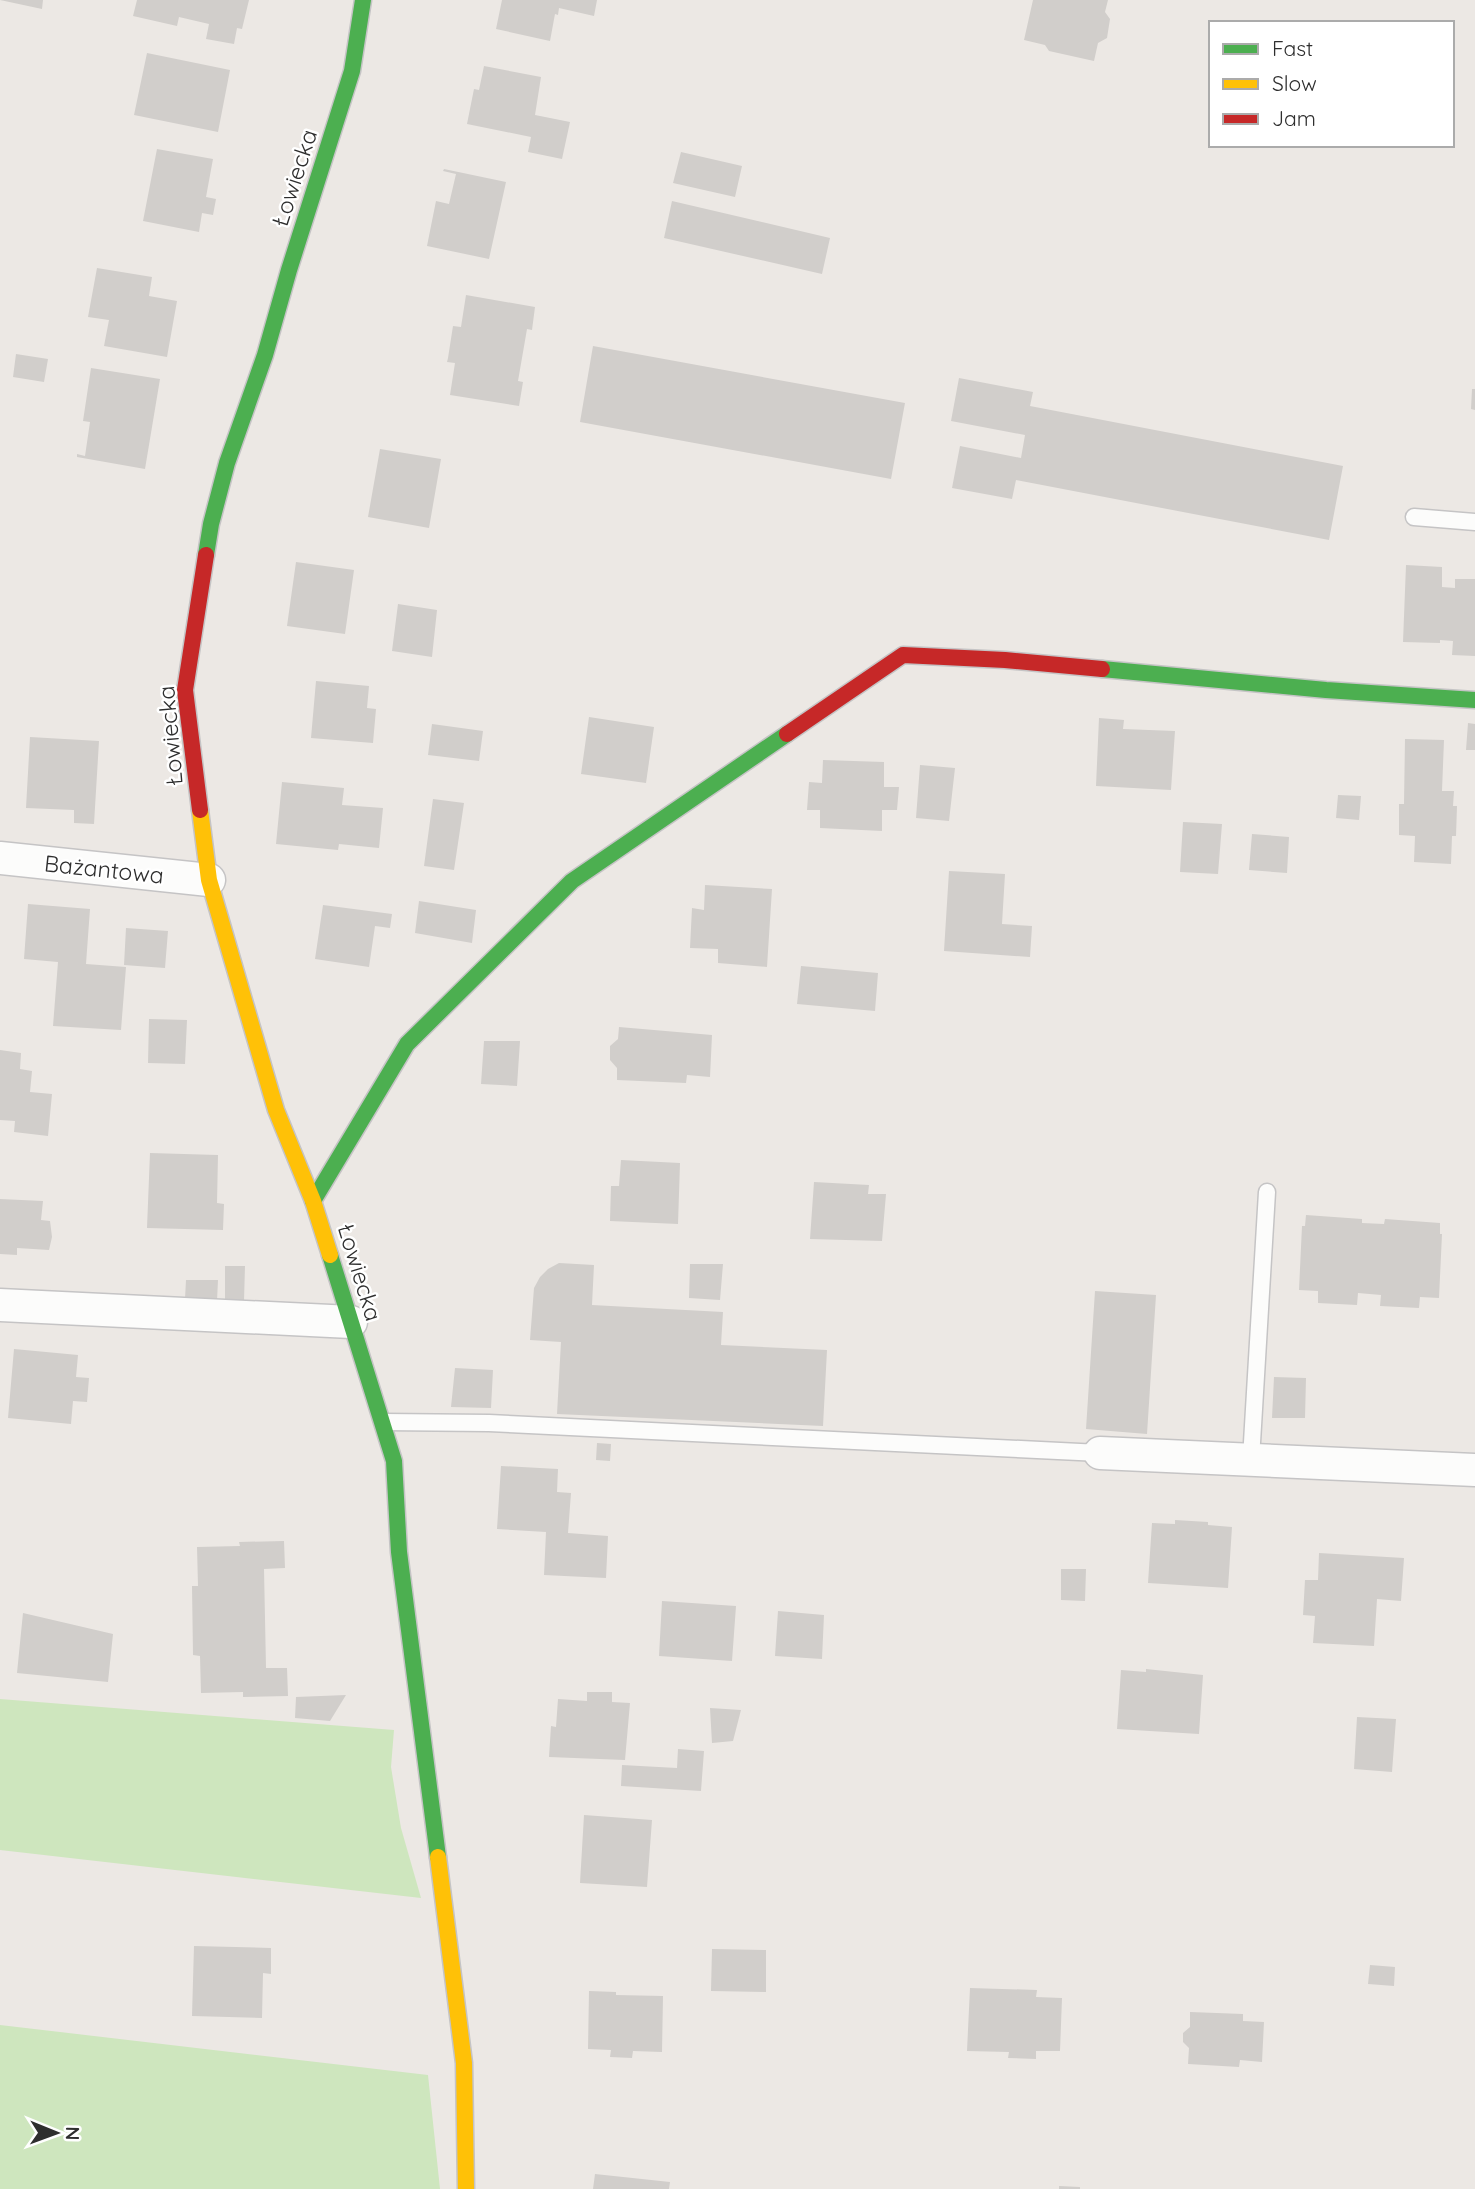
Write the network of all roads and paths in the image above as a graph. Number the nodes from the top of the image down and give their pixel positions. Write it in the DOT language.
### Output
graph roads {
  1 [pos="363,0"];
  2 [pos="1414,517"];
  3 [pos="1475,522"];
  4 [pos="1475,700"];
  5 [pos="0,858"];
  6 [pos="209,880"];
  7 [pos="1267,1192"];
  8 [pos="313,1201"];
  9 [pos="0,1306"];
  10 [pos="351,1322"];
  11 [pos="383,1422"];
  12 [pos="1100,1453"];
  13 [pos="1251,1460"];
  14 [pos="1475,1470"];
  15 [pos="466,2189"];
  1 -- 6 [label="street, Łowiecka"];
  2 -- 3 [label="lane"];
  4 -- 8 [label="street"];
  5 -- 6 [label="street, Bażantowa"];
  6 -- 8 [label="street, Łowiecka"];
  7 -- 13 [label="lane"];
  8 -- 10 [label="street, Łowiecka"];
  9 -- 10 [label="street"];
  10 -- 11 [label="street, Łowiecka"];
  11 -- 12 [label="lane"];
  11 -- 15 [label="street, Łowiecka"];
  12 -- 13 [label="street"];
  13 -- 14 [label="street"];
}
